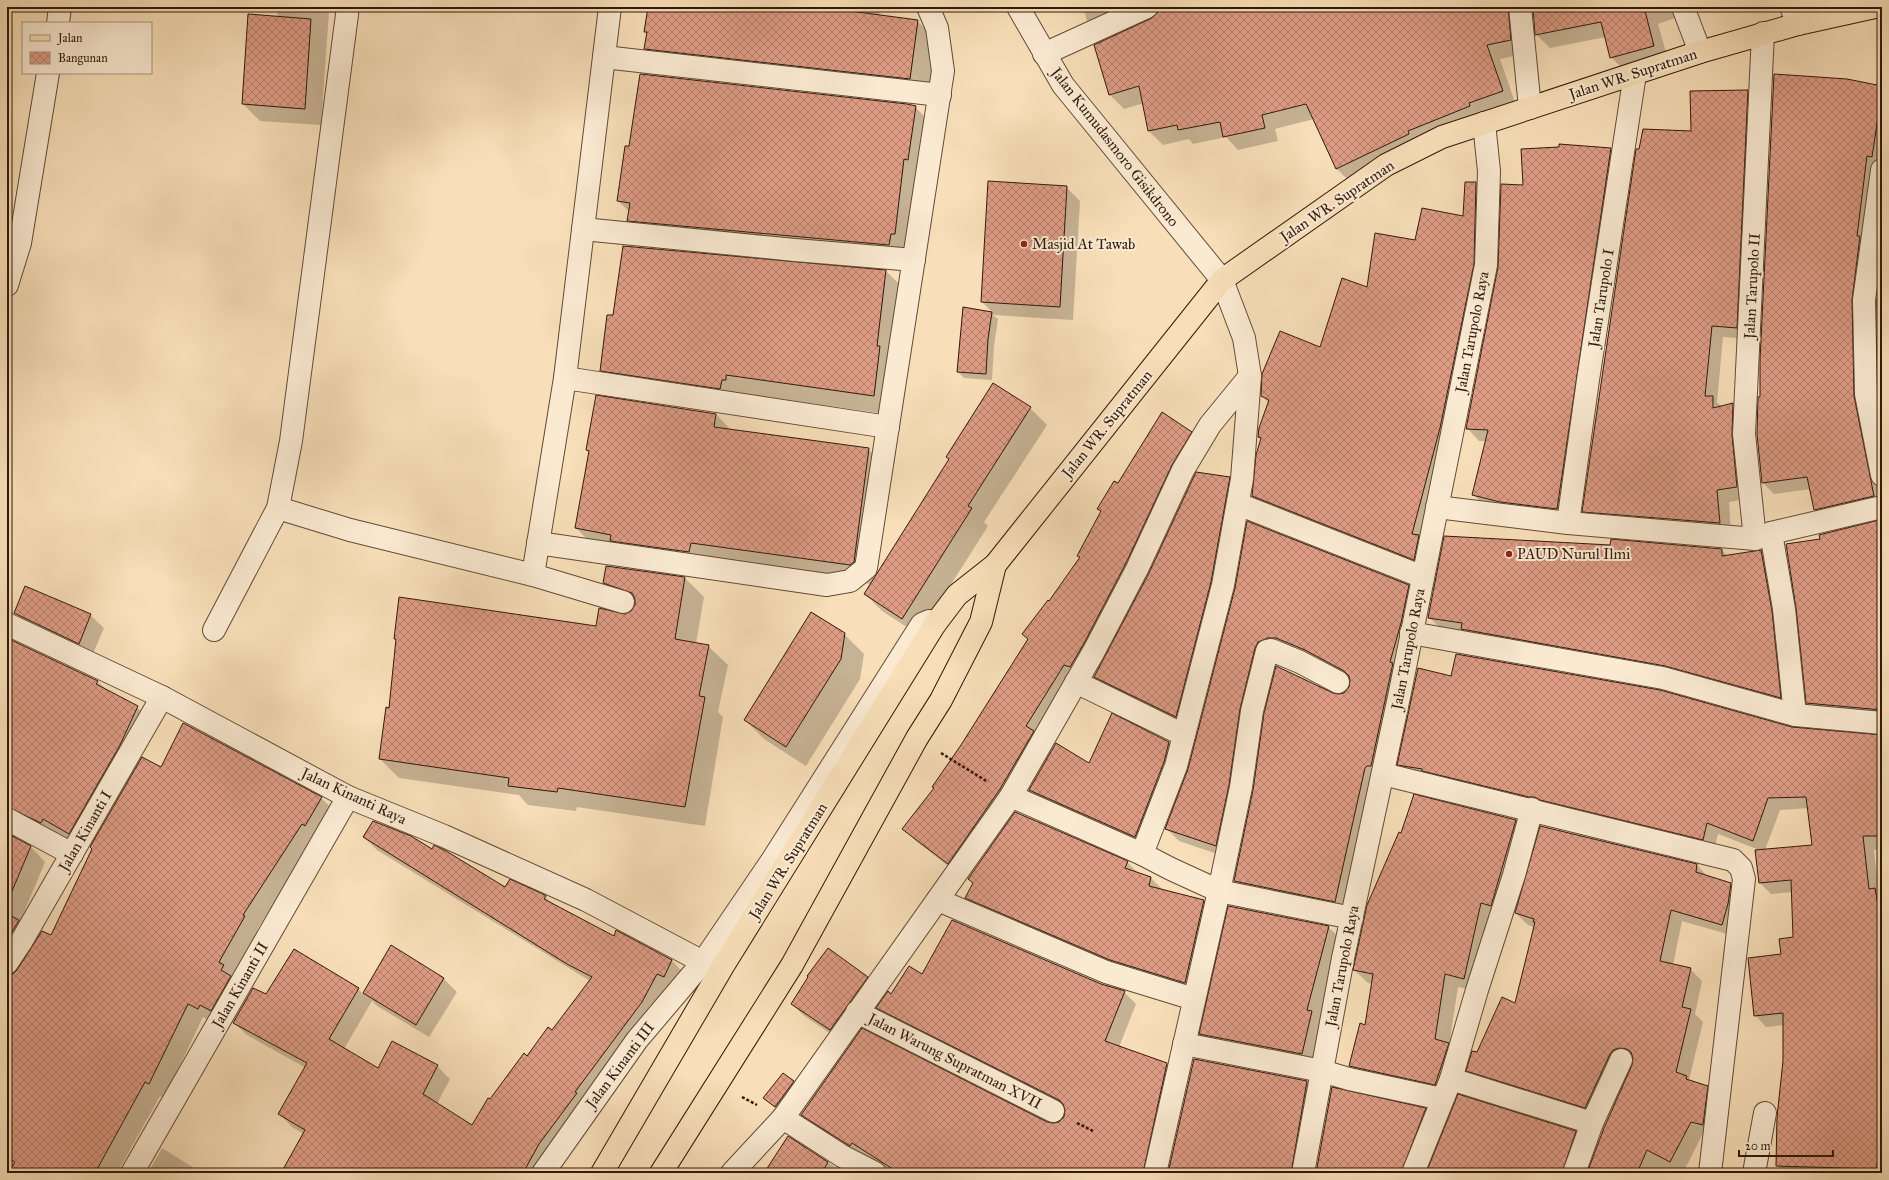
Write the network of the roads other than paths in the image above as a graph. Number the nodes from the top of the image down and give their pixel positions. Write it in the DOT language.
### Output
graph roads {
  1 [pos="60,7"];
  2 [pos="348,7"];
  3 [pos="610,7"];
  4 [pos="928,7"];
  5 [pos="1018,7"];
  6 [pos="1147,7"];
  7 [pos="1520,7"];
  8 [pos="1683,7"];
  9 [pos="1876,7"];
  10 [pos="1794,15"];
  11 [pos="58,22"];
  12 [pos="1763,33"];
  13 [pos="1700,52"];
  14 [pos="1044,54"];
  15 [pos="604,57"];
  16 [pos="48,74"];
  17 [pos="1635,74"];
  18 [pos="940,95"];
  19 [pos="1530,108"];
  20 [pos="1484,123"];
  21 [pos="1882,170"];
  22 [pos="583,229"];
  23 [pos="914,260"];
  24 [pos="1222,280"];
  25 [pos="7,285"];
  26 [pos="1250,376"];
  27 [pos="565,378"];
  28 [pos="888,427"];
  29 [pos="1882,475"];
  30 [pos="1238,504"];
  31 [pos="1437,507"];
  32 [pos="1882,507"];
  33 [pos="278,508"];
  34 [pos="1568,523"];
  35 [pos="1763,536"];
  36 [pos="538,543"];
  37 [pos="995,565"];
  38 [pos="533,575"];
  39 [pos="1423,577"];
  40 [pos="623,602"];
  41 [pos="7,624"];
  42 [pos="935,624"];
  43 [pos="214,630"];
  44 [pos="1411,633"];
  45 [pos="1076,682"];
  46 [pos="1338,682"];
  47 [pos="162,697"];
  48 [pos="1795,715"];
  49 [pos="1882,723"];
  50 [pos="1184,735"];
  51 [pos="1383,774"];
  52 [pos="1011,796"];
  53 [pos="348,797"];
  54 [pos="1532,809"];
  55 [pos="7,819"];
  56 [pos="72,854"];
  57 [pos="1142,854"];
  58 [pos="1219,890"];
  59 [pos="938,900"];
  60 [pos="1352,918"];
  61 [pos="703,962"];
  62 [pos="7,963"];
  63 [pos="1194,1000"];
  64 [pos="857,1012"];
  65 [pos="1184,1044"];
  66 [pos="1621,1060"];
  67 [pos="1322,1071"];
  68 [pos="1451,1079"];
  69 [pos="1442,1099"];
  70 [pos="1053,1111"];
  71 [pos="1765,1113"];
  72 [pos="783,1118"];
  73 [pos="1592,1123"];
  74 [pos="132,1173"];
  75 [pos="543,1173"];
  76 [pos="602,1173"];
  77 [pos="661,1173"];
  78 [pos="732,1173"];
  79 [pos="875,1173"];
  80 [pos="1155,1173"];
  81 [pos="1303,1173"];
  82 [pos="1413,1173"];
  83 [pos="1574,1173"];
  84 [pos="1710,1173"];
  85 [pos="1754,1173"];
  1 -- 11 [label="street"];
  2 -- 33 [label="street"];
  3 -- 15 [label="street"];
  4 -- 18 [label="street"];
  5 -- 14 [label="street, Jalan Kumudasmoro Gisikdrono"];
  6 -- 14 [label="street"];
  7 -- 19 [label="street"];
  8 -- 13 [label="street"];
  9 -- 10 [label="main road, Jalan WR. Supratman"];
  10 -- 12 [label="main road, Jalan WR. Supratman"];
  12 -- 13 [label="main road, Jalan WR. Supratman"];
  12 -- 35 [label="street, Jalan Tarupolo II"];
  13 -- 17 [label="main road, Jalan WR. Supratman"];
  14 -- 24 [label="street, Jalan Kumudasmoro Gisikdrono"];
  15 -- 18 [label="street"];
  15 -- 22 [label="street"];
  16 -- 25 [label="street"];
  17 -- 19 [label="main road, Jalan WR. Supratman"];
  17 -- 34 [label="street, Jalan Tarupolo I"];
  18 -- 23 [label="street"];
  19 -- 20 [label="main road, Jalan WR. Supratman"];
  20 -- 24 [label="main road, Jalan WR. Supratman"];
  20 -- 31 [label="street, Jalan Tarupolo Raya"];
  21 -- 29 [label="street"];
  22 -- 23 [label="street"];
  22 -- 27 [label="street"];
  23 -- 28 [label="street"];
  24 -- 26 [label="street, Jalan Kumudasmoro Gisikdrono"];
  24 -- 37 [label="main road, Jalan WR. Supratman"];
  26 -- 30 [label="street, Jalan Kumudasmoro Gisikdrono"];
  26 -- 45 [label="street"];
  27 -- 28 [label="street"];
  27 -- 36 [label="street"];
  28 -- 36 [label="street"];
  30 -- 39 [label="street"];
  30 -- 50 [label="street, Jalan Kumudasmoro Gisikdrono"];
  31 -- 34 [label="street"];
  31 -- 39 [label="street, Jalan Tarupolo Raya"];
  32 -- 35 [label="street"];
  33 -- 38 [label="street"];
  33 -- 43 [label="street"];
  34 -- 35 [label="street"];
  35 -- 48 [label="street, Jalan Tarupolo II"];
  36 -- 38 [label="street"];
  37 -- 42 [label="main road, Jalan WR. Supratman"];
  37 -- 77 [label="main road, Jalan WR. Supratman"];
  38 -- 40 [label="street"];
  39 -- 44 [label="street, Jalan Tarupolo Raya"];
  41 -- 47 [label="street, Jalan Kinanti Raya"];
  42 -- 61 [label="street, Jalan Kinanti III"];
  42 -- 76 [label="main road, Jalan WR. Supratman"];
  44 -- 48 [label="street"];
  44 -- 51 [label="street, Jalan Tarupolo Raya"];
  45 -- 50 [label="street"];
  45 -- 52 [label="street"];
  46 -- 58 [label="street"];
  47 -- 53 [label="street, Jalan Kinanti Raya"];
  47 -- 56 [label="street, Jalan Kinanti I"];
  48 -- 49 [label="street"];
  50 -- 57 [label="street, Jalan Kumudasmoro Gisikdrono"];
  51 -- 54 [label="street"];
  51 -- 60 [label="street, Jalan Tarupolo Raya"];
  52 -- 57 [label="street"];
  52 -- 59 [label="street"];
  53 -- 61 [label="street, Jalan Kinanti Raya"];
  53 -- 74 [label="street, Jalan Kinanti II"];
  54 -- 68 [label="street"];
  54 -- 84 [label="street"];
  55 -- 56 [label="street"];
  56 -- 62 [label="street, Jalan Kinanti I"];
  57 -- 58 [label="street"];
  58 -- 60 [label="street"];
  58 -- 63 [label="street"];
  59 -- 63 [label="street"];
  59 -- 64 [label="street"];
  60 -- 67 [label="street, Jalan Tarupolo Raya"];
  61 -- 75 [label="street, Jalan Kinanti III"];
  63 -- 65 [label="street"];
  64 -- 70 [label="street, Jalan Warung Supratman XVII"];
  64 -- 72 [label="street"];
  65 -- 67 [label="street"];
  65 -- 80 [label="street"];
  66 -- 73 [label="street"];
  67 -- 69 [label="street"];
  67 -- 81 [label="street, Jalan Tarupolo Raya"];
  68 -- 69 [label="street"];
  68 -- 73 [label="street"];
  69 -- 82 [label="street"];
  71 -- 85 [label="street"];
  72 -- 78 [label="street"];
  72 -- 79 [label="street"];
  73 -- 83 [label="street"];
}
